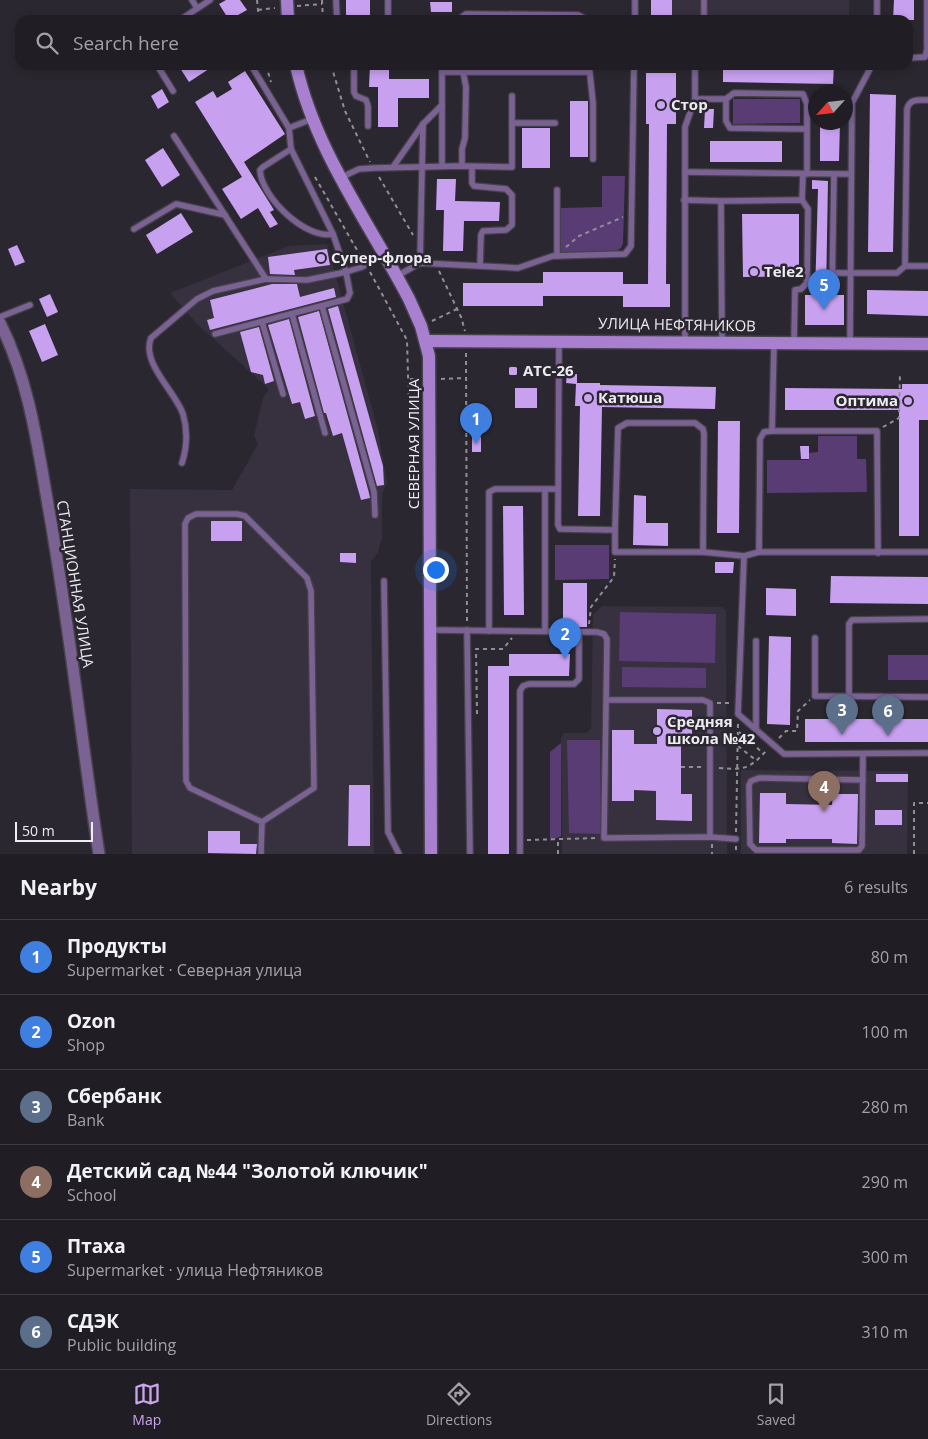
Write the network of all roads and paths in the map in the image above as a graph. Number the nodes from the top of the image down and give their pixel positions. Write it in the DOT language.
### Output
graph roads {
  1 [pos="192,0"];
  2 [pos="210,0"];
  3 [pos="256,0"];
  4 [pos="287,0"];
  5 [pos="322,0"];
  6 [pos="336,0"];
  7 [pos="388,0"];
  8 [pos="636,0"];
  9 [pos="704,0"];
  10 [pos="877,0"];
  11 [pos="928,0"];
  12 [pos="197,8"];
  13 [pos="187,15"];
  14 [pos="258,15"];
  15 [pos="288,15"];
  16 [pos="323,15"];
  17 [pos="336,15"];
  18 [pos="388,15"];
  19 [pos="465,15"];
  20 [pos="578,15"];
  21 [pos="635,15"];
  22 [pos="704,15"];
  23 [pos="877,15"];
  24 [pos="927,46"];
  25 [pos="913,58"];
  26 [pos="160,70"];
  27 [pos="254,70"];
  28 [pos="268,70"];
  29 [pos="297,70"];
  30 [pos="354,70"];
  31 [pos="442,70"];
  32 [pos="505,70"];
  33 [pos="589,70"];
  34 [pos="634,70"];
  35 [pos="695,70"];
  36 [pos="869,70"];
  37 [pos="463,71"];
  38 [pos="274,89"];
  39 [pos="173,92"];
  40 [pos="512,96"];
  41 [pos="853,96"];
  42 [pos="695,98"];
  43 [pos="726,99"];
  44 [pos="928,100"];
  45 [pos="807,104"];
  46 [pos="442,105"];
  47 [pos="312,119"];
  48 [pos="555,122"];
  49 [pos="512,123"];
  50 [pos="423,124"];
  51 [pos="368,126"];
  52 [pos="289,128"];
  53 [pos="807,129"];
  54 [pos="850,130"];
  55 [pos="174,136"];
  56 [pos="292,149"];
  57 [pos="593,159"];
  58 [pos="422,166"];
  59 [pos="442,166"];
  60 [pos="462,166"];
  61 [pos="393,167"];
  62 [pos="472,168"];
  63 [pos="685,172"];
  64 [pos="313,174"];
  65 [pos="805,174"];
  66 [pos="834,174"];
  67 [pos="852,174"];
  68 [pos="340,178"];
  69 [pos="557,190"];
  70 [pos="684,200"];
  71 [pos="802,200"];
  72 [pos="721,201"];
  73 [pos="632,214"];
  74 [pos="226,215"];
  75 [pos="134,229"];
  76 [pos="333,234"];
  77 [pos="384,254"];
  78 [pos="557,256"];
  79 [pos="420,263"];
  80 [pos="366,265"];
  81 [pos="480,266"];
  82 [pos="905,266"];
  83 [pos="928,266"];
  84 [pos="346,272"];
  85 [pos="832,273"];
  86 [pos="851,273"];
  87 [pos="397,276"];
  88 [pos="266,278"];
  89 [pos="832,292"];
  90 [pos="30,304"];
  91 [pos="322,306"];
  92 [pos="292,314"];
  93 [pos="0,317"];
  94 [pos="262,322"];
  95 [pos="0,323"];
  96 [pos="215,334"];
  97 [pos="426,341"];
  98 [pos="559,341"];
  99 [pos="684,341"];
  100 [pos="722,342"];
  101 [pos="774,342"];
  102 [pos="794,343"];
  103 [pos="850,343"];
  104 [pos="928,344"];
  105 [pos="900,373"];
  106 [pos="283,394"];
  107 [pos="409,410"];
  108 [pos="772,431"];
  109 [pos="877,431"];
  110 [pos="326,433"];
  111 [pos="182,463"];
  112 [pos="546,489"];
  113 [pos="558,489"];
  114 [pos="375,514"];
  115 [pos="616,530"];
  116 [pos="615,552"];
  117 [pos="703,552"];
  118 [pos="759,552"];
  119 [pos="878,552"];
  120 [pos="928,552"];
  121 [pos="744,556"];
  122 [pos="384,581"];
  123 [pos="928,619"];
  124 [pos="431,630"];
  125 [pos="467,630"];
  126 [pos="489,631"];
  127 [pos="545,631"];
  128 [pos="579,633"];
  129 [pos="589,633"];
  130 [pos="513,636"];
  131 [pos="815,638"];
  132 [pos="756,640"];
  133 [pos="815,696"];
  134 [pos="849,696"];
  135 [pos="928,696"];
  136 [pos="607,700"];
  137 [pos="738,702"];
  138 [pos="710,703"];
  139 [pos="738,714"];
  140 [pos="477,718"];
  141 [pos="756,729"];
  142 [pos="738,731"];
  143 [pos="773,744"];
  144 [pos="738,746"];
  145 [pos="928,753"];
  146 [pos="764,754"];
  147 [pos="863,754"];
  148 [pos="757,761"];
  149 [pos="681,767"];
  150 [pos="694,767"];
  151 [pos="738,769"];
  152 [pos="863,780"];
  153 [pos="928,803"];
  154 [pos="262,822"];
  155 [pos="710,837"];
  156 [pos="604,838"];
  157 [pos="736,839"];
  158 [pos="520,840"];
  159 [pos="558,840"];
  160 [pos="762,852"];
  161 [pos="99,854"];
  162 [pos="261,854"];
  163 [pos="399,854"];
  164 [pos="431,854"];
  165 [pos="470,854"];
  166 [pos="520,854"];
  167 [pos="558,854"];
  168 [pos="736,854"];
  169 [pos="914,854"];
  1 -- 12 [label="lane"];
  2 -- 12 [label="lane"];
  3 -- 14 [label="path"];
  4 -- 15 [label="main road"];
  5 -- 16 [label="path"];
  6 -- 17 [label="lane"];
  7 -- 18 [label="lane"];
  8 -- 21 [label="lane"];
  9 -- 22 [label="lane"];
  10 -- 23 [label="lane"];
  11 -- 24 [label="lane"];
  12 -- 13 [label="lane"];
  19 -- 20 [label="lane"];
  24 -- 25 [label="lane"];
  26 -- 39 [label="lane"];
  27 -- 52 [label="lane"];
  28 -- 38 [label="path"];
  29 -- 47 [label="main road, СЕВЕРНАЯ УЛИЦА"];
  30 -- 51 [label="lane"];
  31 -- 46 [label="lane"];
  32 -- 37 [label="lane"];
  33 -- 57 [label="lane"];
  34 -- 73 [label="lane"];
  35 -- 42 [label="lane"];
  36 -- 41 [label="lane"];
  37 -- 60 [label="lane"];
  40 -- 49 [label="lane"];
  42 -- 43 [label="lane"];
  42 -- 63 [label="lane"];
  43 -- 45 [label="lane"];
  43 -- 53 [label="lane"];
  44 -- 82 [label="lane"];
  45 -- 53 [label="lane"];
  46 -- 50 [label="lane"];
  46 -- 59 [label="lane"];
  47 -- 52 [label="lane"];
  47 -- 68 [label="main road, СЕВЕРНАЯ УЛИЦА"];
  48 -- 49 [label="lane"];
  49 -- 62 [label="lane"];
  50 -- 58 [label="lane"];
  50 -- 61 [label="lane"];
  52 -- 56 [label="lane"];
  53 -- 65 [label="lane"];
  54 -- 67 [label="lane"];
  55 -- 74 [label="lane"];
  56 -- 76 [label="lane"];
  56 -- 76 [label="lane"];
  58 -- 59 [label="lane"];
  58 -- 61 [label="lane"];
  58 -- 79 [label="lane"];
  59 -- 60 [label="lane"];
  60 -- 62 [label="lane"];
  61 -- 68 [label="lane"];
  62 -- 81 [label="lane"];
  63 -- 65 [label="lane"];
  63 -- 70 [label="lane"];
  64 -- 80 [label="path"];
  65 -- 66 [label="lane"];
  65 -- 71 [label="lane"];
  66 -- 67 [label="lane"];
  66 -- 85 [label="lane"];
  67 -- 86 [label="lane"];
  68 -- 77 [label="main road, СЕВЕРНАЯ УЛИЦА"];
  69 -- 78 [label="lane"];
  70 -- 72 [label="lane"];
  70 -- 99 [label="lane"];
  71 -- 72 [label="lane"];
  71 -- 102 [label="lane"];
  72 -- 100 [label="lane"];
  73 -- 78 [label="path"];
  73 -- 78 [label="lane"];
  74 -- 75 [label="lane"];
  74 -- 88 [label="lane"];
  76 -- 84 [label="lane"];
  77 -- 80 [label="lane"];
  77 -- 87 [label="main road, СЕВЕРНАЯ УЛИЦА"];
  78 -- 81 [label="lane"];
  79 -- 81 [label="lane"];
  79 -- 87 [label="lane"];
  80 -- 84 [label="lane"];
  80 -- 107 [label="path"];
  82 -- 83 [label="lane"];
  82 -- 86 [label="lane"];
  84 -- 88 [label="lane"];
  84 -- 91 [label="lane"];
  85 -- 86 [label="lane"];
  85 -- 89 [label="lane"];
  86 -- 103 [label="lane"];
  87 -- 97 [label="main road, СЕВЕРНАЯ УЛИЦА"];
  88 -- 111 [label="lane"];
  90 -- 93 [label="lane"];
  91 -- 92 [label="lane"];
  91 -- 114 [label="lane"];
  92 -- 94 [label="lane"];
  92 -- 110 [label="lane"];
  94 -- 96 [label="lane"];
  94 -- 106 [label="lane"];
  95 -- 161 [label="street, СТАНЦИОННАЯ УЛИЦА"];
  97 -- 98 [label="main road, УЛИЦА НЕФТЯНИКОВ"];
  97 -- 124 [label="main road, СЕВЕРНАЯ УЛИЦА"];
  98 -- 99 [label="main road, УЛИЦА НЕФТЯНИКОВ"];
  98 -- 113 [label="lane"];
  99 -- 100 [label="main road, УЛИЦА НЕФТЯНИКОВ"];
  100 -- 101 [label="main road, УЛИЦА НЕФТЯНИКОВ"];
  101 -- 102 [label="main road, УЛИЦА НЕФТЯНИКОВ"];
  101 -- 108 [label="lane"];
  102 -- 103 [label="main road, УЛИЦА НЕФТЯНИКОВ"];
  103 -- 104 [label="main road, УЛИЦА НЕФТЯНИКОВ"];
  105 -- 109 [label="path"];
  108 -- 109 [label="lane"];
  108 -- 118 [label="lane"];
  109 -- 119 [label="lane"];
  112 -- 113 [label="lane"];
  112 -- 126 [label="lane"];
  112 -- 127 [label="lane"];
  113 -- 115 [label="lane"];
  115 -- 116 [label="lane"];
  115 -- 117 [label="lane"];
  116 -- 117 [label="lane"];
  116 -- 129 [label="path"];
  117 -- 121 [label="lane"];
  118 -- 119 [label="lane"];
  118 -- 121 [label="lane"];
  119 -- 120 [label="lane"];
  121 -- 137 [label="lane"];
  122 -- 163 [label="lane"];
  123 -- 134 [label="lane"];
  124 -- 125 [label="lane"];
  124 -- 164 [label="main road, СЕВЕРНАЯ УЛИЦА"];
  125 -- 126 [label="lane"];
  125 -- 165 [label="lane"];
  126 -- 127 [label="lane"];
  127 -- 128 [label="lane"];
  128 -- 129 [label="lane"];
  128 -- 158 [label="lane"];
  129 -- 136 [label="lane"];
  130 -- 140 [label="path"];
  131 -- 133 [label="lane"];
  132 -- 141 [label="lane"];
  133 -- 134 [label="lane"];
  133 -- 143 [label="path"];
  134 -- 135 [label="lane"];
  136 -- 138 [label="lane"];
  136 -- 156 [label="lane"];
  137 -- 138 [label="path"];
  137 -- 139 [label="lane"];
  138 -- 155 [label="lane"];
  139 -- 141 [label="lane"];
  139 -- 142 [label="path"];
  141 -- 143 [label="lane"];
  142 -- 144 [label="path"];
  142 -- 146 [label="path"];
  143 -- 146 [label="path"];
  143 -- 147 [label="lane"];
  144 -- 148 [label="path"];
  144 -- 151 [label="path"];
  145 -- 147 [label="lane"];
  146 -- 148 [label="path"];
  147 -- 152 [label="lane"];
  148 -- 151 [label="path"];
  149 -- 150 [label="path"];
  151 -- 157 [label="path"];
  152 -- 160 [label="lane"];
  152 -- 160 [label="lane"];
  153 -- 169 [label="path"];
  154 -- 154 [label="lane"];
  154 -- 162 [label="lane"];
  155 -- 156 [label="lane"];
  155 -- 157 [label="lane"];
  156 -- 159 [label="path"];
  157 -- 168 [label="path"];
  158 -- 159 [label="path"];
  158 -- 166 [label="lane"];
  159 -- 167 [label="path"];
}
